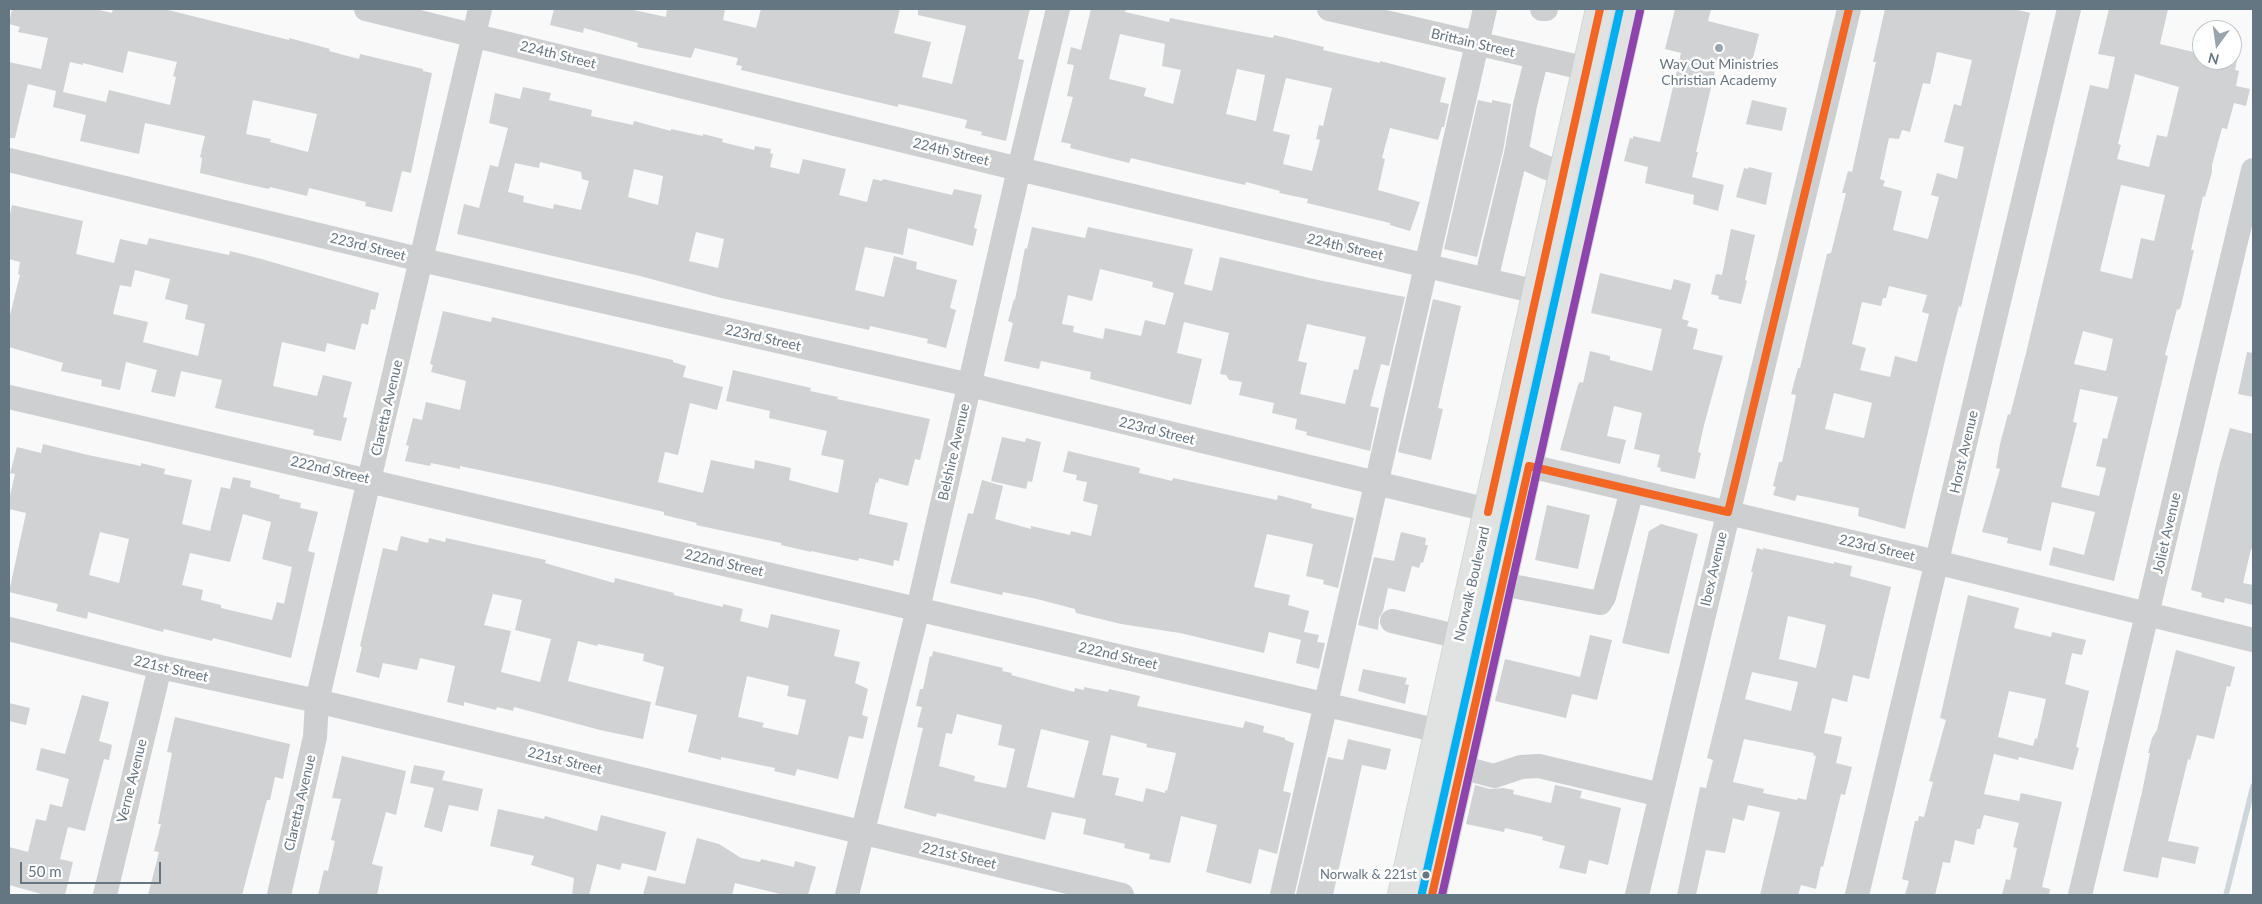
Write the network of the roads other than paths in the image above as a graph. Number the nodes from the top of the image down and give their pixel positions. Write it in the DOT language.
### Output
graph roads {
  1 [pos="366,9"];
  2 [pos="480,9"];
  3 [pos="1058,9"];
  4 [pos="1329,9"];
  5 [pos="1485,9"];
  6 [pos="1600,9"];
  7 [pos="1630,9"];
  8 [pos="1849,9"];
  9 [pos="2069,9"];
  10 [pos="474,34"];
  11 [pos="1477,44"];
  12 [pos="1537,57"];
  13 [pos="1587,68"];
  14 [pos="1617,76"];
  15 [pos="1516,154"];
  16 [pos="9,160"];
  17 [pos="1018,169"];
  18 [pos="2253,170"];
  19 [pos="1564,171"];
  20 [pos="422,260"];
  21 [pos="1426,266"];
  22 [pos="1486,280"];
  23 [pos="1537,292"];
  24 [pos="970,386"];
  25 [pos="9,396"];
  26 [pos="1500,460"];
  27 [pos="1529,466"];
  28 [pos="370,480"];
  29 [pos="1377,484"];
  30 [pos="1632,490"];
  31 [pos="1488,510"];
  32 [pos="1728,512"];
  33 [pos="1517,517"];
  34 [pos="1938,563"];
  35 [pos="1502,584"];
  36 [pos="918,609"];
  37 [pos="2148,615"];
  38 [pos="1392,621"];
  39 [pos="9,629"];
  40 [pos="1460,637"];
  41 [pos="2253,640"];
  42 [pos="160,667"];
  43 [pos="316,701"];
  44 [pos="1326,705"];
  45 [pos="1439,731"];
  46 [pos="1461,768"];
  47 [pos="1661,795"];
  48 [pos="863,834"];
  49 [pos="104,895"];
  50 [pos="279,895"];
  51 [pos="847,895"];
  52 [pos="1122,895"];
  53 [pos="1282,895"];
  54 [pos="1402,895"];
  55 [pos="1432,895"];
  56 [pos="1637,895"];
  57 [pos="1857,895"];
  58 [pos="2080,895"];
  1 -- 10 [label="street, 224th Street"];
  2 -- 10 [label="street, Claretta Avenue"];
  3 -- 17 [label="street, Belshire Avenue"];
  4 -- 11 [label="street, Brittain Street"];
  5 -- 11 [label="street"];
  6 -- 13 [label="main road, Norwalk Boulevard"];
  7 -- 14 [label="main road, Norwalk Boulevard"];
  8 -- 32 [label="street, Ibex Avenue"];
  9 -- 34 [label="street, Horst Avenue"];
  10 -- 17 [label="street, 224th Street"];
  10 -- 20 [label="street, Claretta Avenue"];
  11 -- 12 [label="street, Brittain Street"];
  11 -- 21 [label="street"];
  12 -- 13 [label="street, Brittain Street"];
  12 -- 15 [label="street"];
  13 -- 14 [label="street, Brittain Street"];
  13 -- 19 [label="main road, Norwalk Boulevard"];
  14 -- 27 [label="main road, Norwalk Boulevard"];
  15 -- 19 [label="street"];
  15 -- 22 [label="street"];
  16 -- 20 [label="street, 223rd Street"];
  17 -- 21 [label="street, 224th Street"];
  17 -- 24 [label="street, Belshire Avenue"];
  18 -- 37 [label="street, Joliet Avenue"];
  19 -- 23 [label="main road, Norwalk Boulevard"];
  20 -- 24 [label="street, 223rd Street"];
  20 -- 28 [label="street, Claretta Avenue"];
  21 -- 22 [label="street, 224th Street"];
  21 -- 29 [label="street"];
  22 -- 23 [label="street, 224th Street"];
  23 -- 26 [label="main road, Norwalk Boulevard"];
  24 -- 29 [label="street, 223rd Street"];
  24 -- 36 [label="street, Belshire Avenue"];
  25 -- 28 [label="street, 222nd Street"];
  26 -- 27 [label="street, 223rd Street"];
  26 -- 31 [label="main road, Norwalk Boulevard"];
  27 -- 30 [label="street, 223rd Street"];
  27 -- 33 [label="main road, Norwalk Boulevard"];
  28 -- 36 [label="street, 222nd Street"];
  28 -- 43 [label="street, Claretta Avenue"];
  29 -- 31 [label="street, 223rd Street"];
  29 -- 44 [label="street"];
  30 -- 32 [label="street, 223rd Street"];
  30 -- 35 [label="street"];
  31 -- 33 [label="street, 223rd Street"];
  31 -- 40 [label="main road, Norwalk Boulevard"];
  32 -- 34 [label="street, 223rd Street"];
  32 -- 47 [label="street, Ibex Avenue"];
  33 -- 35 [label="main road, Norwalk Boulevard"];
  34 -- 37 [label="street, 223rd Street"];
  34 -- 57 [label="street, Horst Avenue"];
  35 -- 46 [label="main road, Norwalk Boulevard"];
  36 -- 44 [label="street, 222nd Street"];
  36 -- 48 [label="street, Belshire Avenue"];
  37 -- 41 [label="street, 223rd Street"];
  37 -- 58 [label="street, Joliet Avenue"];
  38 -- 40 [label="street"];
  39 -- 42 [label="street, 221st Street"];
  40 -- 45 [label="main road, Norwalk Boulevard"];
  42 -- 43 [label="street, 221st Street"];
  42 -- 49 [label="street, Verne Avenue"];
  43 -- 48 [label="street, 221st Street"];
  43 -- 50 [label="street, Claretta Avenue"];
  44 -- 45 [label="street, 222nd Street"];
  44 -- 53 [label="street"];
  45 -- 54 [label="main road, Norwalk Boulevard"];
  46 -- 47 [label="street"];
  46 -- 55 [label="main road, Norwalk Boulevard"];
  47 -- 56 [label="street, Ibex Avenue"];
  48 -- 51 [label="street, Belshire Avenue"];
  48 -- 52 [label="street, 221st Street"];
}
